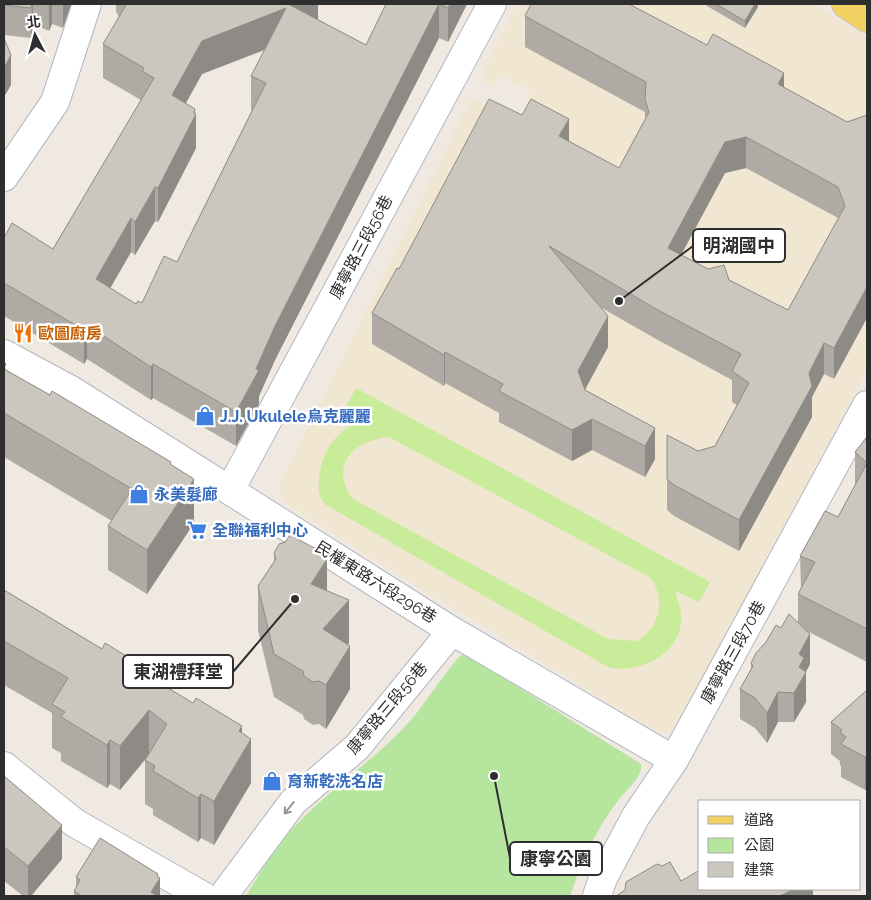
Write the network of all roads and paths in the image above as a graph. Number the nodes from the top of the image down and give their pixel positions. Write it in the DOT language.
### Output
graph roads {
  1 [pos="87,4"];
  2 [pos="492,4"];
  3 [pos="846,4"];
  4 [pos="867,18"];
  5 [pos="4,177"];
  6 [pos="4,354"];
  7 [pos="867,405"];
  8 [pos="861,433"];
  9 [pos="230,490"];
  10 [pos="452,630"];
  11 [pos="674,760"];
  12 [pos="4,766"];
  13 [pos="203,896"];
  14 [pos="223,896"];
  15 [pos="597,896"];
  1 -- 5 [label="street"];
  2 -- 9 [label="street, 康寧路三段56巷"];
  3 -- 4 [label="main road"];
  6 -- 9 [label="street, 民權東路六段296巷"];
  7 -- 8 [label="street, 康寧路三段70巷"];
  8 -- 11 [label="street, 康寧路三段70巷"];
  9 -- 10 [label="street, 民權東路六段296巷"];
  10 -- 11 [label="street, 民權東路六段296巷"];
  10 -- 14 [label="street, 康寧路三段56巷, one-way"];
  11 -- 15 [label="street, 康寧路三段70巷"];
  12 -- 13 [label="street"];
}
